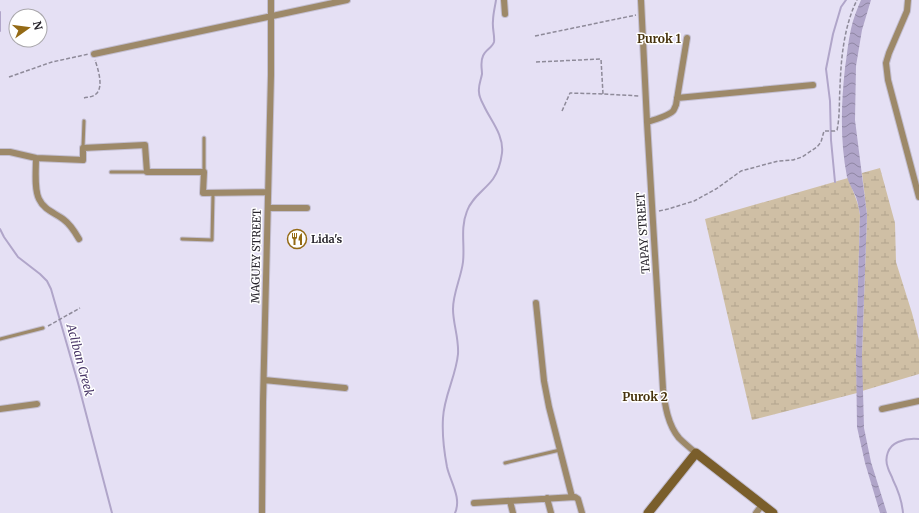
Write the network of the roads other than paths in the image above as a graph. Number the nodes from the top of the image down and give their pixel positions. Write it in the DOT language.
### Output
graph roads {
  1 [pos="270,0"];
  2 [pos="347,0"];
  3 [pos="504,0"];
  4 [pos="641,0"];
  5 [pos="908,0"];
  6 [pos="505,14"];
  7 [pos="270,17"];
  8 [pos="687,38"];
  9 [pos="94,54"];
  10 [pos="813,85"];
  11 [pos="677,98"];
  12 [pos="84,121"];
  13 [pos="647,122"];
  14 [pos="204,138"];
  15 [pos="83,148"];
  16 [pos="0,152"];
  17 [pos="36,158"];
  18 [pos="111,172"];
  19 [pos="147,172"];
  20 [pos="204,172"];
  21 [pos="268,192"];
  22 [pos="213,193"];
  23 [pos="919,197"];
  24 [pos="268,208"];
  25 [pos="307,208"];
  26 [pos="79,239"];
  27 [pos="182,239"];
  28 [pos="536,303"];
  29 [pos="43,328"];
  30 [pos="0,339"];
  31 [pos="264,380"];
  32 [pos="345,388"];
  33 [pos="919,401"];
  34 [pos="37,404"];
  35 [pos="0,409"];
  36 [pos="882,409"];
  37 [pos="560,450"];
  38 [pos="696,453"];
  39 [pos="505,463"];
  40 [pos="572,497"];
  41 [pos="547,498"];
  42 [pos="510,501"];
  43 [pos="474,503"];
  44 [pos="762,505"];
  45 [pos="262,513"];
  46 [pos="513,513"];
  47 [pos="551,513"];
  48 [pos="582,513"];
  49 [pos="648,513"];
  50 [pos="756,513"];
  51 [pos="773,513"];
  1 -- 7 [label="street, MAGUEY STREET"];
  2 -- 7 [label="street"];
  3 -- 6 [label="street"];
  4 -- 13 [label="street, TAPAY STREET"];
  5 -- 23 [label="street"];
  7 -- 9 [label="street"];
  7 -- 21 [label="street, MAGUEY STREET"];
  8 -- 11 [label="street"];
  10 -- 11 [label="street"];
  11 -- 13 [label="street"];
  12 -- 15 [label="lane"];
  13 -- 38 [label="street, TAPAY STREET"];
  14 -- 20 [label="lane"];
  15 -- 17 [label="street"];
  15 -- 19 [label="street"];
  16 -- 17 [label="street"];
  17 -- 26 [label="street"];
  18 -- 19 [label="lane"];
  19 -- 20 [label="street"];
  20 -- 22 [label="street"];
  21 -- 22 [label="street"];
  21 -- 24 [label="street, MAGUEY STREET"];
  22 -- 27 [label="lane"];
  24 -- 25 [label="street"];
  24 -- 31 [label="street, MAGUEY STREET"];
  28 -- 37 [label="street"];
  29 -- 30 [label="lane"];
  31 -- 32 [label="street"];
  31 -- 45 [label="street, MAGUEY STREET"];
  33 -- 36 [label="street"];
  34 -- 35 [label="street"];
  37 -- 39 [label="lane"];
  37 -- 40 [label="street"];
  38 -- 44 [label="street"];
  38 -- 49 [label="street"];
  40 -- 41 [label="street"];
  40 -- 48 [label="street"];
  41 -- 42 [label="street"];
  41 -- 47 [label="street"];
  42 -- 43 [label="street"];
  42 -- 46 [label="street"];
  44 -- 50 [label="street"];
  44 -- 51 [label="street"];
}
